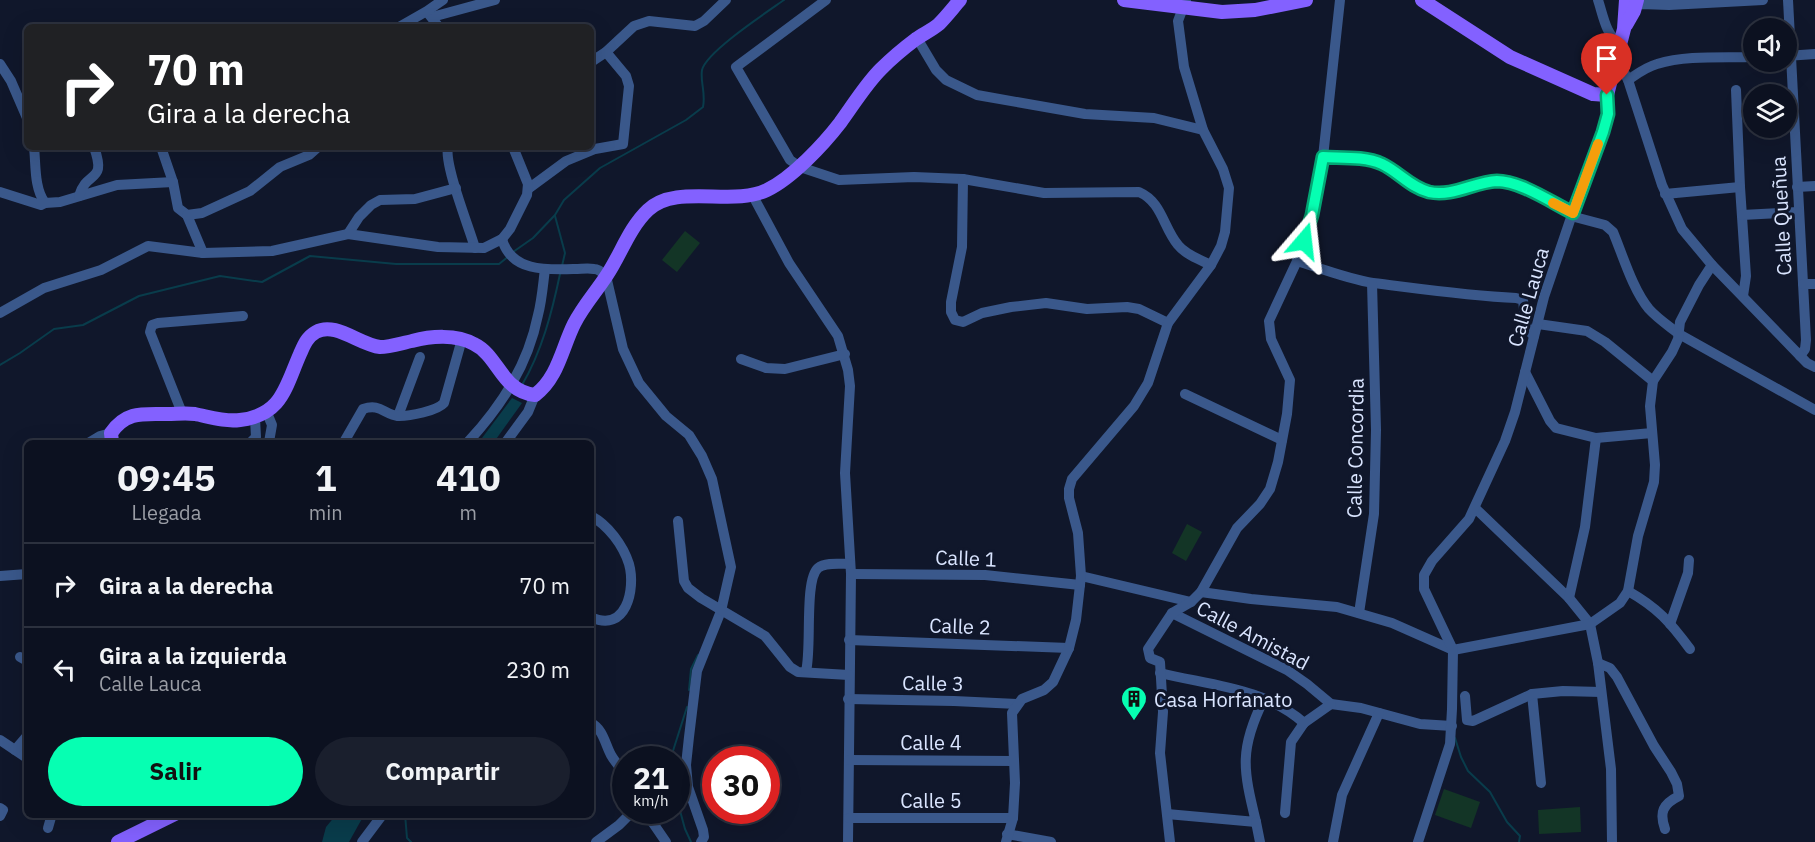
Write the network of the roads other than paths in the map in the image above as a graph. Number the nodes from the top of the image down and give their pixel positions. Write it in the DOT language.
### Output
graph roads {
  1 [pos="443,0"];
  2 [pos="495,0"];
  3 [pos="726,0"];
  4 [pos="826,0"];
  5 [pos="1124,0"];
  6 [pos="1306,0"];
  7 [pos="1340,0"];
  8 [pos="1422,0"];
  9 [pos="1598,0"];
  10 [pos="1763,0"];
  11 [pos="1788,0"];
  12 [pos="955,2"];
  13 [pos="1630,3"];
  14 [pos="1184,4"];
  15 [pos="430,14"];
  16 [pos="1788,18"];
  17 [pos="406,24"];
  18 [pos="437,24"];
  19 [pos="917,38"];
  20 [pos="1620,44"];
  21 [pos="606,52"];
  22 [pos="1815,54"];
  23 [pos="1797,55"];
  24 [pos="1743,57"];
  25 [pos="594,60"];
  26 [pos="0,64"];
  27 [pos="1615,64"];
  28 [pos="1789,72"];
  29 [pos="1628,80"];
  30 [pos="1736,90"];
  31 [pos="1607,95"];
  32 [pos="24,111"];
  33 [pos="1203,130"];
  34 [pos="594,149"];
  35 [pos="34,150"];
  36 [pos="95,150"];
  37 [pos="162,150"];
  38 [pos="315,150"];
  39 [pos="448,150"];
  40 [pos="514,150"];
  41 [pos="593,150"];
  42 [pos="1323,157"];
  43 [pos="800,167"];
  44 [pos="963,180"];
  45 [pos="173,182"];
  46 [pos="1797,186"];
  47 [pos="1815,186"];
  48 [pos="456,188"];
  49 [pos="1740,188"];
  50 [pos="528,189"];
  51 [pos="0,192"];
  52 [pos="1665,194"];
  53 [pos="79,196"];
  54 [pos="753,196"];
  55 [pos="45,203"];
  56 [pos="1798,212"];
  57 [pos="1572,214"];
  58 [pos="187,215"];
  59 [pos="1742,215"];
  60 [pos="348,234"];
  61 [pos="502,239"];
  62 [pos="475,248"];
  63 [pos="203,253"];
  64 [pos="1297,261"];
  65 [pos="1211,264"];
  66 [pos="1712,265"];
  67 [pos="549,269"];
  68 [pos="606,276"];
  69 [pos="1372,283"];
  70 [pos="1803,284"];
  71 [pos="1815,284"];
  72 [pos="1743,296"];
  73 [pos="0,313"];
  74 [pos="243,316"];
  75 [pos="1168,323"];
  76 [pos="1538,324"];
  77 [pos="1679,334"];
  78 [pos="1534,336"];
  79 [pos="462,339"];
  80 [pos="845,354"];
  81 [pos="1800,356"];
  82 [pos="420,357"];
  83 [pos="741,359"];
  84 [pos="1815,367"];
  85 [pos="1525,372"];
  86 [pos="1653,381"];
  87 [pos="523,391"];
  88 [pos="1185,394"];
  89 [pos="1815,410"];
  90 [pos="182,413"];
  91 [pos="261,415"];
  92 [pos="398,416"];
  93 [pos="1652,434"];
  94 [pos="111,438"];
  95 [pos="1596,438"];
  96 [pos="93,440"];
  97 [pos="253,440"];
  98 [pos="269,440"];
  99 [pos="345,440"];
  100 [pos="470,440"];
  101 [pos="507,440"];
  102 [pos="1282,440"];
  103 [pos="1475,508"];
  104 [pos="594,518"];
  105 [pos="678,521"];
  106 [pos="1689,560"];
  107 [pos="851,569"];
  108 [pos="24,574"];
  109 [pos="0,576"];
  110 [pos="1081,580"];
  111 [pos="1628,591"];
  112 [pos="1201,592"];
  113 [pos="1569,598"];
  114 [pos="1191,602"];
  115 [pos="721,611"];
  116 [pos="1172,613"];
  117 [pos="1359,613"];
  118 [pos="594,618"];
  119 [pos="1590,624"];
  120 [pos="1670,624"];
  121 [pos="849,640"];
  122 [pos="1069,648"];
  123 [pos="1690,649"];
  124 [pos="1452,650"];
  125 [pos="1598,663"];
  126 [pos="806,671"];
  127 [pos="1160,673"];
  128 [pos="849,675"];
  129 [pos="1601,692"];
  130 [pos="1532,694"];
  131 [pos="1465,696"];
  132 [pos="848,699"];
  133 [pos="1264,699"];
  134 [pos="1017,704"];
  135 [pos="1332,704"];
  136 [pos="1379,713"];
  137 [pos="1304,723"];
  138 [pos="594,725"];
  139 [pos="1452,726"];
  140 [pos="0,740"];
  141 [pos="24,740"];
  142 [pos="15,750"];
  143 [pos="612,755"];
  144 [pos="24,756"];
  145 [pos="849,760"];
  146 [pos="1014,761"];
  147 [pos="1541,783"];
  148 [pos="0,808"];
  149 [pos="1285,813"];
  150 [pos="1167,814"];
  151 [pos="0,816"];
  152 [pos="51,818"];
  153 [pos="167,818"];
  154 [pos="380,818"];
  155 [pos="849,818"];
  156 [pos="1013,818"];
  157 [pos="1256,822"];
  158 [pos="620,824"];
  159 [pos="654,824"];
  160 [pos="48,828"];
  161 [pos="1665,829"];
  162 [pos="1006,838"];
  163 [pos="118,842"];
  164 [pos="362,842"];
  165 [pos="596,842"];
  166 [pos="666,842"];
  167 [pos="701,842"];
  168 [pos="848,842"];
  169 [pos="1052,842"];
  170 [pos="1170,842"];
  171 [pos="1260,842"];
  172 [pos="1333,842"];
  173 [pos="1418,842"];
  174 [pos="1612,842"];
  1 -- 15 [label="street"];
  2 -- 15 [label="street"];
  3 -- 21 [label="street"];
  4 -- 43 [label="street"];
  5 -- 14 [label="main road"];
  6 -- 14 [label="main road"];
  7 -- 42 [label="street"];
  8 -- 31 [label="main road"];
  9 -- 20 [label="street"];
  10 -- 13 [label="street"];
  11 -- 16 [label="street, Calle Queñua"];
  12 -- 19 [label="main road"];
  13 -- 20 [label="main road"];
  14 -- 33 [label="street"];
  15 -- 17 [label="street"];
  15 -- 18 [label="street"];
  19 -- 33 [label="street"];
  19 -- 43 [label="main road"];
  20 -- 27 [label="main road"];
  21 -- 25 [label="street"];
  21 -- 34 [label="street"];
  22 -- 23 [label="street"];
  24 -- 29 [label="street"];
  26 -- 32 [label="street"];
  27 -- 29 [label="street"];
  27 -- 31 [label="main road"];
  28 -- 46 [label="street, Calle Queñua"];
  29 -- 52 [label="street"];
  30 -- 49 [label="street"];
  31 -- 57 [label="street, Calle Lauca"];
  33 -- 65 [label="street"];
  35 -- 55 [label="street"];
  36 -- 53 [label="street"];
  37 -- 45 [label="street"];
  38 -- 58 [label="street"];
  39 -- 48 [label="street"];
  40 -- 50 [label="street"];
  41 -- 50 [label="street"];
  42 -- 57 [label="street"];
  42 -- 64 [label="street"];
  43 -- 44 [label="street"];
  43 -- 54 [label="main road"];
  44 -- 65 [label="street"];
  44 -- 75 [label="street"];
  45 -- 53 [label="street"];
  45 -- 58 [label="street"];
  46 -- 47 [label="street"];
  46 -- 56 [label="street, Calle Queñua"];
  48 -- 60 [label="street"];
  48 -- 62 [label="street"];
  49 -- 52 [label="street"];
  49 -- 59 [label="street"];
  50 -- 61 [label="street"];
  51 -- 55 [label="street"];
  52 -- 66 [label="street"];
  53 -- 55 [label="street"];
  54 -- 68 [label="main road"];
  54 -- 80 [label="street"];
  56 -- 59 [label="street"];
  56 -- 70 [label="street, Calle Queñua"];
  57 -- 76 [label="street, Calle Lauca"];
  57 -- 77 [label="street"];
  58 -- 63 [label="street"];
  59 -- 72 [label="street"];
  60 -- 62 [label="street"];
  60 -- 63 [label="street"];
  61 -- 62 [label="street"];
  61 -- 67 [label="street"];
  63 -- 73 [label="street"];
  64 -- 69 [label="street"];
  64 -- 102 [label="street"];
  65 -- 75 [label="street"];
  66 -- 72 [label="street"];
  66 -- 77 [label="street"];
  67 -- 68 [label="street"];
  67 -- 87 [label="street"];
  68 -- 87 [label="main road"];
  68 -- 115 [label="street"];
  69 -- 78 [label="street"];
  69 -- 117 [label="street, Calle Concordia"];
  70 -- 71 [label="street"];
  70 -- 81 [label="street, Calle Queñua"];
  72 -- 81 [label="street"];
  74 -- 90 [label="street"];
  75 -- 110 [label="street"];
  76 -- 78 [label="street, Calle Lauca"];
  76 -- 86 [label="street"];
  77 -- 86 [label="street"];
  77 -- 89 [label="street"];
  78 -- 85 [label="street, Calle Lauca"];
  79 -- 87 [label="main road"];
  79 -- 91 [label="main road"];
  79 -- 92 [label="street"];
  80 -- 83 [label="street"];
  80 -- 107 [label="street"];
  81 -- 84 [label="street"];
  82 -- 92 [label="street"];
  85 -- 95 [label="street"];
  85 -- 103 [label="street, Calle Lauca"];
  86 -- 93 [label="street"];
  87 -- 100 [label="street"];
  87 -- 101 [label="street"];
  88 -- 102 [label="street"];
  90 -- 91 [label="main road"];
  90 -- 94 [label="main road"];
  91 -- 97 [label="street"];
  91 -- 98 [label="street"];
  92 -- 99 [label="street"];
  93 -- 95 [label="street"];
  93 -- 111 [label="street"];
  94 -- 96 [label="street"];
  95 -- 113 [label="street"];
  102 -- 112 [label="street"];
  103 -- 113 [label="street"];
  103 -- 124 [label="street, Calle Lauca"];
  104 -- 118 [label="street"];
  105 -- 115 [label="street"];
  106 -- 120 [label="street"];
  107 -- 110 [label="street, Calle 1"];
  107 -- 121 [label="street"];
  107 -- 126 [label="street, Calle 1"];
  108 -- 109 [label="street"];
  110 -- 114 [label="street, Calle 1"];
  110 -- 122 [label="street"];
  111 -- 119 [label="street"];
  111 -- 120 [label="street"];
  112 -- 114 [label="street"];
  112 -- 117 [label="street"];
  113 -- 119 [label="street"];
  114 -- 116 [label="street"];
  115 -- 126 [label="street"];
  115 -- 167 [label="street"];
  116 -- 127 [label="street"];
  116 -- 135 [label="street, Calle Amistad"];
  117 -- 124 [label="street"];
  119 -- 124 [label="street"];
  119 -- 125 [label="street"];
  120 -- 123 [label="street"];
  121 -- 122 [label="street, Calle 2"];
  121 -- 128 [label="street"];
  122 -- 134 [label="street"];
  124 -- 139 [label="street, Calle Lauca"];
  125 -- 129 [label="street"];
  125 -- 161 [label="street"];
  126 -- 128 [label="street"];
  127 -- 133 [label="street"];
  127 -- 150 [label="street"];
  128 -- 132 [label="street"];
  129 -- 130 [label="street"];
  129 -- 174 [label="street"];
  130 -- 131 [label="street"];
  130 -- 147 [label="street"];
  132 -- 134 [label="street, Calle 3"];
  132 -- 145 [label="street"];
  133 -- 137 [label="street"];
  133 -- 157 [label="street"];
  134 -- 146 [label="street"];
  135 -- 136 [label="street, Calle Amistad"];
  135 -- 137 [label="street"];
  136 -- 139 [label="street, Calle Amistad"];
  136 -- 172 [label="street"];
  137 -- 149 [label="street"];
  138 -- 143 [label="street"];
  139 -- 173 [label="street, Calle Lauca"];
  140 -- 142 [label="street"];
  141 -- 142 [label="street"];
  142 -- 144 [label="street"];
  145 -- 146 [label="street, Calle 4"];
  145 -- 155 [label="street"];
  146 -- 156 [label="street"];
  148 -- 151 [label="street"];
  150 -- 157 [label="street"];
  150 -- 170 [label="street"];
  152 -- 160 [label="street"];
  153 -- 163 [label="main road"];
  154 -- 164 [label="street"];
  155 -- 156 [label="street, Calle 5"];
  155 -- 168 [label="street"];
  156 -- 162 [label="street"];
  157 -- 171 [label="street"];
  158 -- 165 [label="street"];
  159 -- 166 [label="street"];
  162 -- 169 [label="street"];
}
